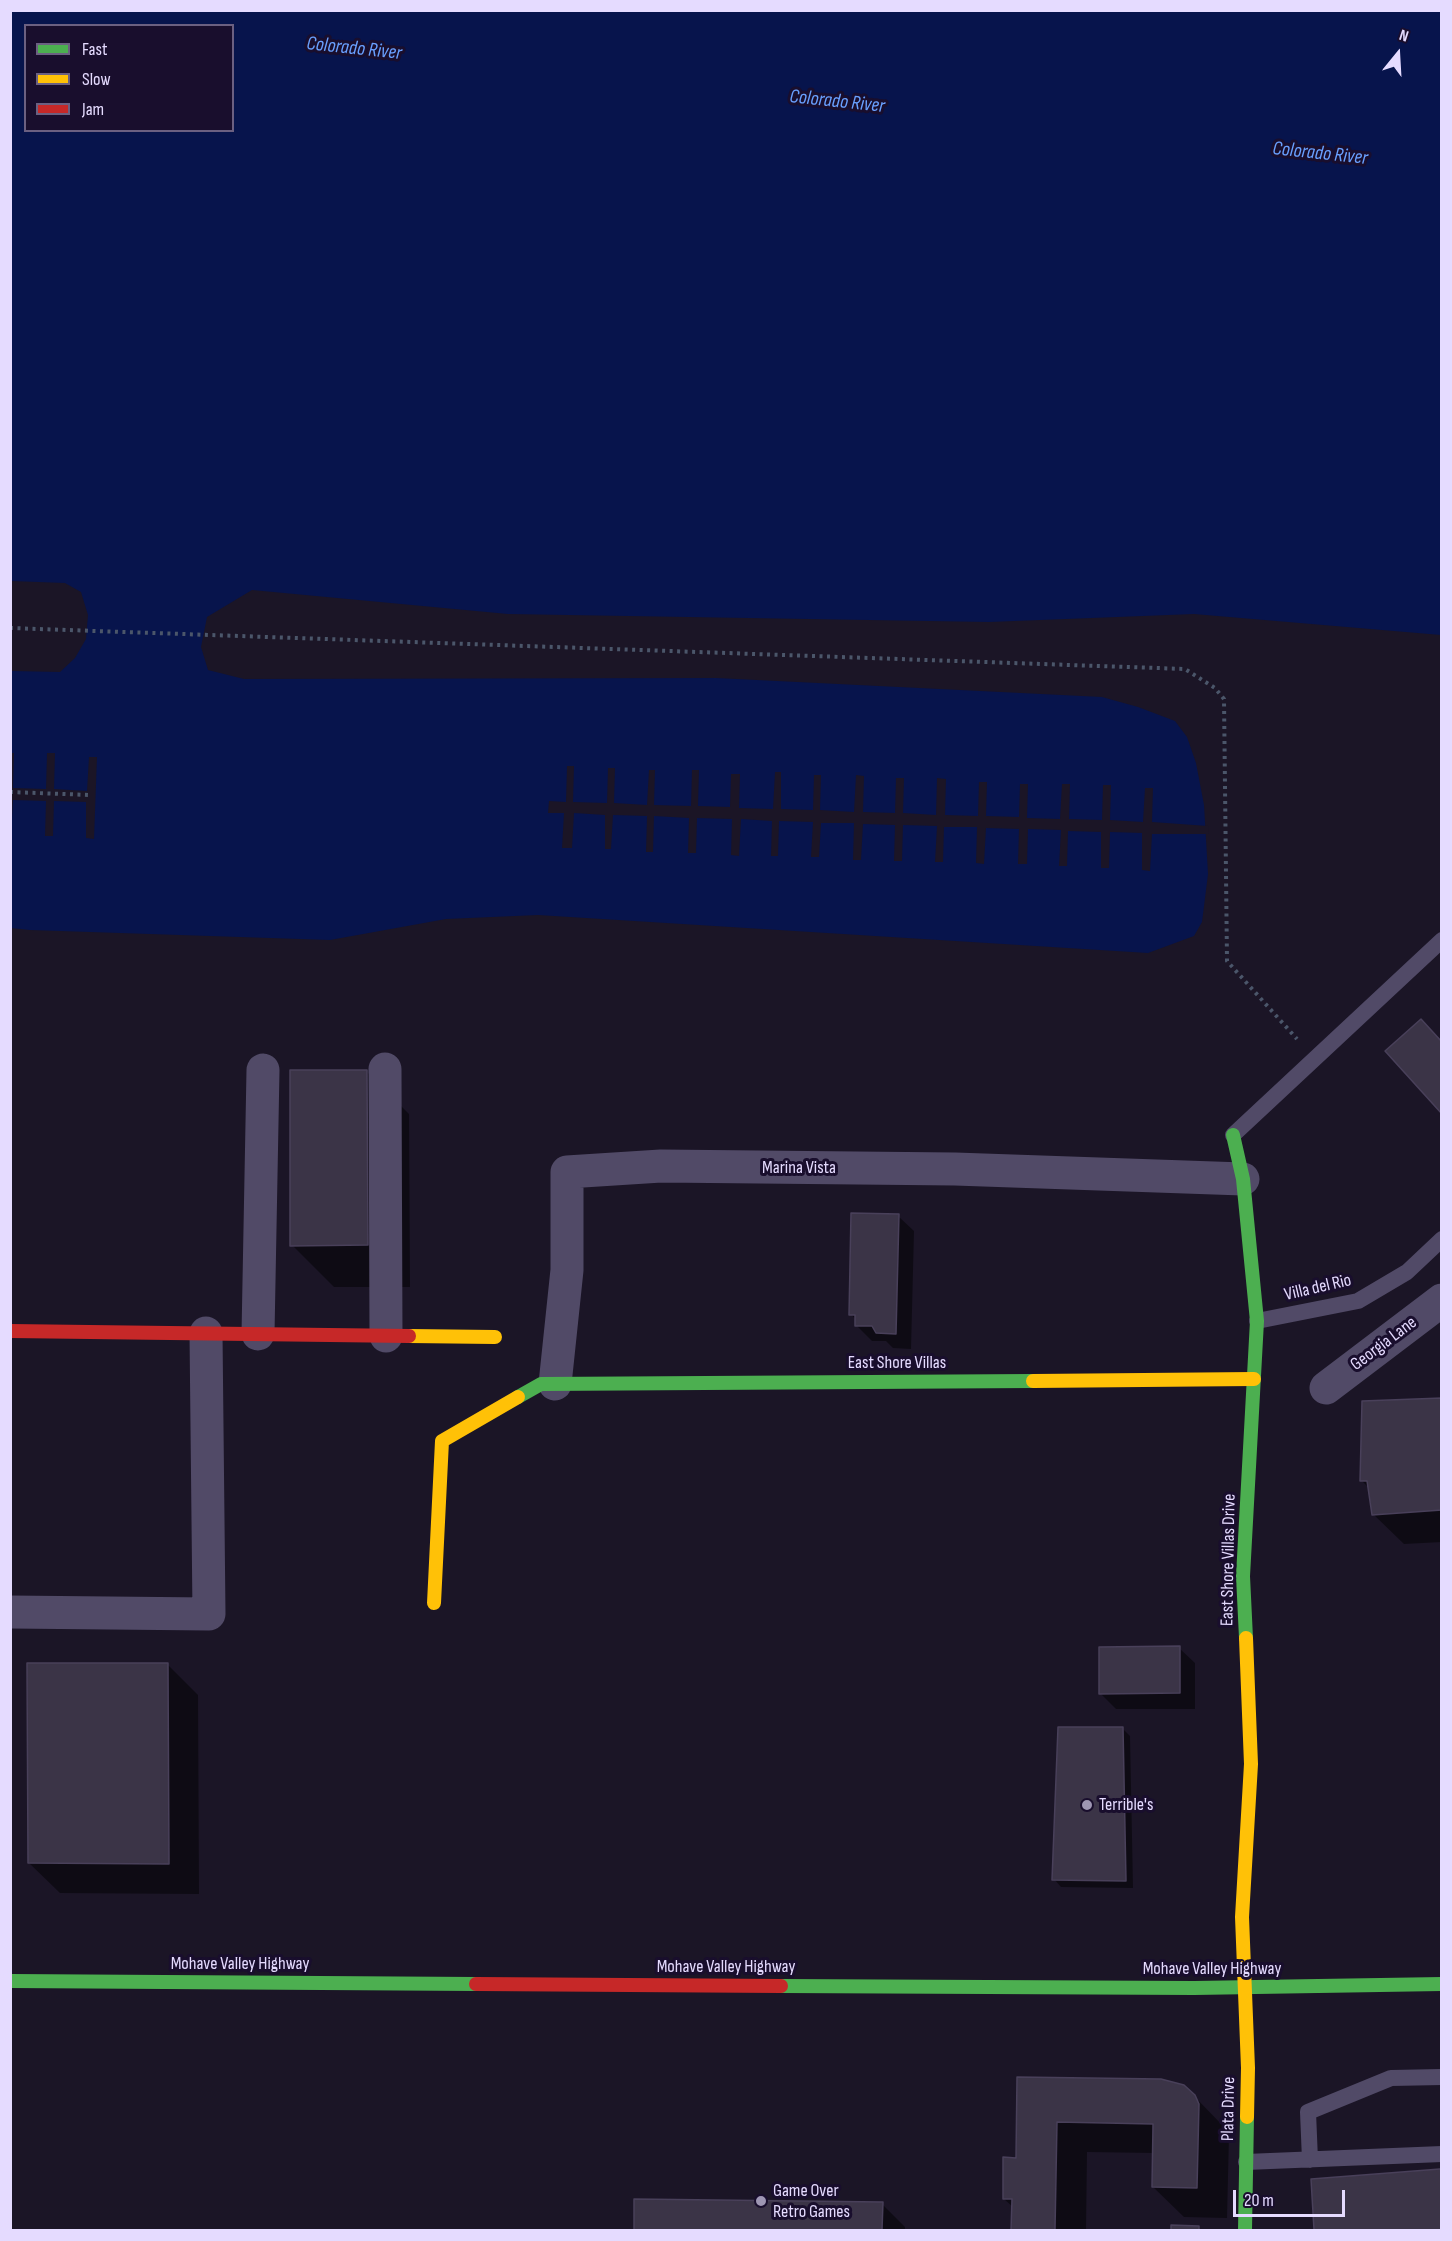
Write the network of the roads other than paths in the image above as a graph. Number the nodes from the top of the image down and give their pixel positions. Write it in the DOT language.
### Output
graph roads {
  1 [pos="1442,940"];
  2 [pos="384,1069"];
  3 [pos="263,1070"];
  4 [pos="1233,1135"];
  5 [pos="1243,1179"];
  6 [pos="1442,1239"];
  7 [pos="1442,1300"];
  8 [pos="1257,1321"];
  9 [pos="10,1331"];
  10 [pos="206,1333"];
  11 [pos="258,1334"];
  12 [pos="386,1336"];
  13 [pos="495,1336"];
  14 [pos="1254,1379"];
  15 [pos="548,1384"];
  16 [pos="1326,1388"];
  17 [pos="434,1603"];
  18 [pos="10,1612"];
  19 [pos="10,1981"];
  20 [pos="1442,1984"];
  21 [pos="1245,1988"];
  22 [pos="1442,2077"];
  23 [pos="1442,2154"];
  24 [pos="1310,2160"];
  25 [pos="1246,2162"];
  26 [pos="1245,2230"];
  1 -- 4 [label="lane"];
  2 -- 12 [label="street"];
  3 -- 11 [label="street"];
  4 -- 5 [label="main road, East Shore Villas Drive"];
  5 -- 8 [label="main road, East Shore Villas Drive"];
  5 -- 15 [label="street, Marina Vista"];
  6 -- 8 [label="lane, Villa del Rio"];
  7 -- 16 [label="street, Georgia Lane"];
  8 -- 14 [label="main road, East Shore Villas Drive"];
  9 -- 10 [label="main road"];
  10 -- 11 [label="main road"];
  10 -- 18 [label="street"];
  11 -- 12 [label="main road"];
  12 -- 13 [label="main road"];
  14 -- 15 [label="main road, East Shore Villas"];
  14 -- 21 [label="main road, East Shore Villas Drive"];
  15 -- 17 [label="main road"];
  19 -- 21 [label="main road, Mohave Valley Highway"];
  20 -- 21 [label="main road, Mohave Valley Highway"];
  21 -- 25 [label="main road, Plata Drive"];
  22 -- 24 [label="lane"];
  23 -- 24 [label="lane"];
  24 -- 25 [label="lane"];
  25 -- 26 [label="main road, Plata Drive"];
}
